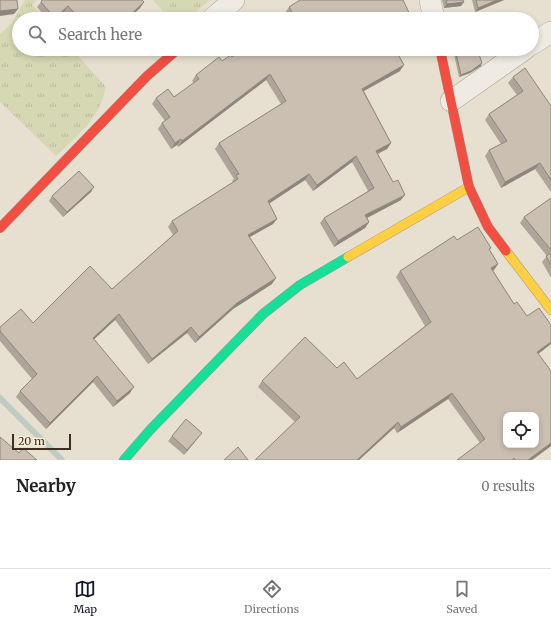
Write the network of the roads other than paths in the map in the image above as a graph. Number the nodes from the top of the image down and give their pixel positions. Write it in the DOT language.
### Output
graph roads {
  1 [pos="234,0"];
  2 [pos="430,0"];
  3 [pos="220,12"];
  4 [pos="433,12"];
  5 [pos="551,32"];
  6 [pos="539,40"];
  7 [pos="170,56"];
  8 [pos="441,56"];
  9 [pos="515,56"];
  10 [pos="451,101"];
  11 [pos="469,187"];
  12 [pos="0,228"];
  13 [pos="549,306"];
  14 [pos="124,460"];
  1 -- 3 [label="street"];
  2 -- 4 [label="street"];
  5 -- 6 [label="street"];
  7 -- 12 [label="street"];
  8 -- 10 [label="street"];
  9 -- 10 [label="street"];
  10 -- 11 [label="street"];
  11 -- 13 [label="street"];
  11 -- 14 [label="street"];
}
